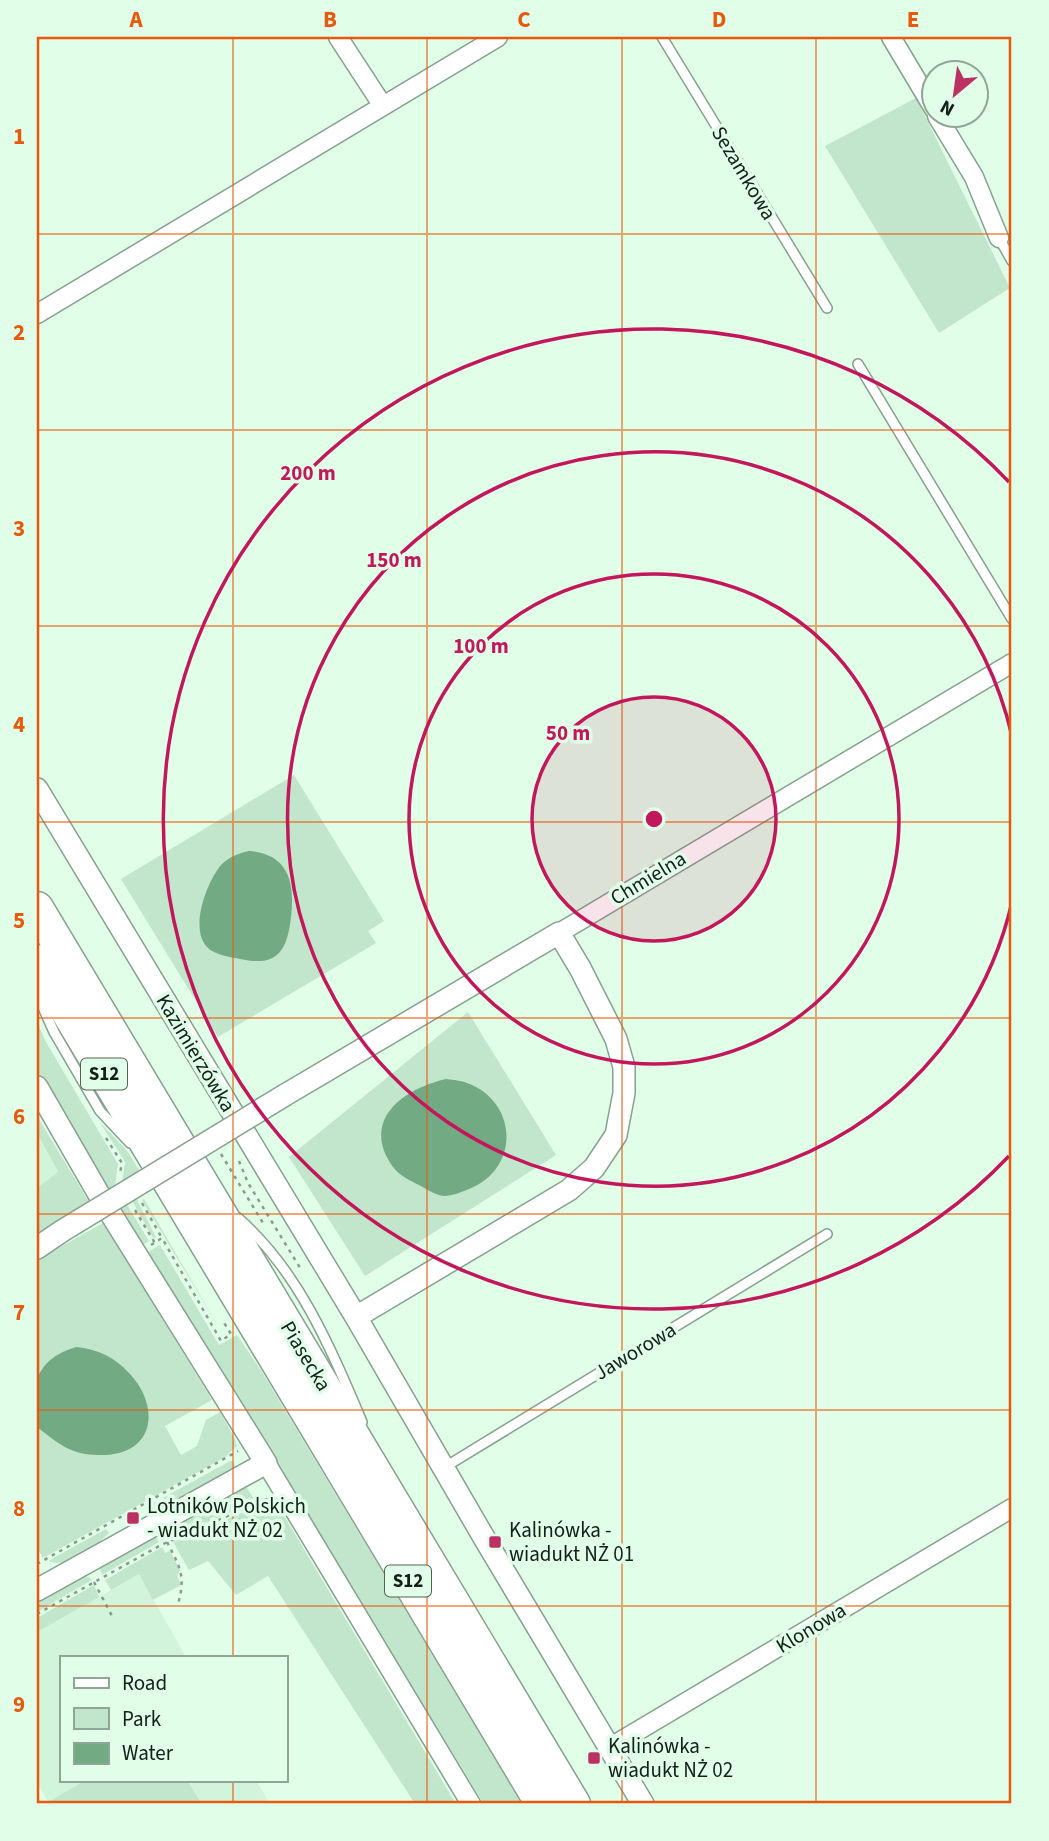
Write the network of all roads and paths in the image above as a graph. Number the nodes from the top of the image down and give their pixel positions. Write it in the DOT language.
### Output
graph roads {
  1 [pos="338,37"];
  2 [pos="498,37"];
  3 [pos="662,37"];
  4 [pos="891,37"];
  5 [pos="920,87"];
  6 [pos="383,106"];
  7 [pos="945,130"];
  8 [pos="999,238"];
  9 [pos="1012,261"];
  10 [pos="827,308"];
  11 [pos="37,314"];
  12 [pos="858,364"];
  13 [pos="1012,619"];
  14 [pos="1012,663"];
  15 [pos="37,789"];
  16 [pos="37,908"];
  17 [pos="559,933"];
  18 [pos="37,961"];
  19 [pos="37,994"];
  20 [pos="37,1087"];
  21 [pos="135,1148"];
  22 [pos="144,1157"];
  23 [pos="171,1187"];
  24 [pos="241,1187"];
  25 [pos="139,1198"];
  26 [pos="133,1207"];
  27 [pos="827,1234"];
  28 [pos="162,1238"];
  29 [pos="37,1248"];
  30 [pos="304,1275"];
  31 [pos="217,1311"];
  32 [pos="356,1317"];
  33 [pos="240,1445"];
  34 [pos="266,1463"];
  35 [pos="443,1468"];
  36 [pos="274,1498"];
  37 [pos="1012,1508"];
  38 [pos="167,1542"];
  39 [pos="39,1577"];
  40 [pos="94,1582"];
  41 [pos="178,1604"];
  42 [pos="37,1614"];
  43 [pos="112,1616"];
  44 [pos="610,1748"];
  45 [pos="471,1804"];
  46 [pos="542,1804"];
  47 [pos="574,1804"];
  48 [pos="643,1804"];
  1 -- 6 [label="street"];
  2 -- 6 [label="street"];
  3 -- 10 [label="lane, Sezamkowa"];
  4 -- 5 [label="street"];
  6 -- 11 [label="street"];
  7 -- 8 [label="street"];
  8 -- 9 [label="lane"];
  12 -- 13 [label="lane"];
  14 -- 17 [label="street, Chmielna"];
  15 -- 32 [label="street, Kazimierzówka"];
  16 -- 47 [label="highway, Piasecka / S12"];
  17 -- 29 [label="street, Chmielna, bridge"];
  17 -- 32 [label="street"];
  18 -- 23 [label="highway, Piasecka / S12"];
  19 -- 21 [label="lane"];
  20 -- 34 [label="street"];
  22 -- 23 [label="lane"];
  23 -- 46 [label="highway, Piasecka / S12"];
  24 -- 30 [label="path"];
  25 -- 28 [label="path"];
  26 -- 28 [label="path"];
  27 -- 35 [label="lane, Jaworowa"];
  28 -- 31 [label="path"];
  32 -- 35 [label="street, Kazimierzówka"];
  33 -- 39 [label="path"];
  34 -- 39 [label="street"];
  34 -- 45 [label="street"];
  35 -- 44 [label="street, Kazimierzówka"];
  36 -- 38 [label="path"];
  37 -- 44 [label="street, Klonowa"];
  38 -- 40 [label="path"];
  38 -- 41 [label="path"];
  40 -- 42 [label="path"];
  40 -- 43 [label="path"];
  44 -- 48 [label="street, Kazimierzówka"];
}
